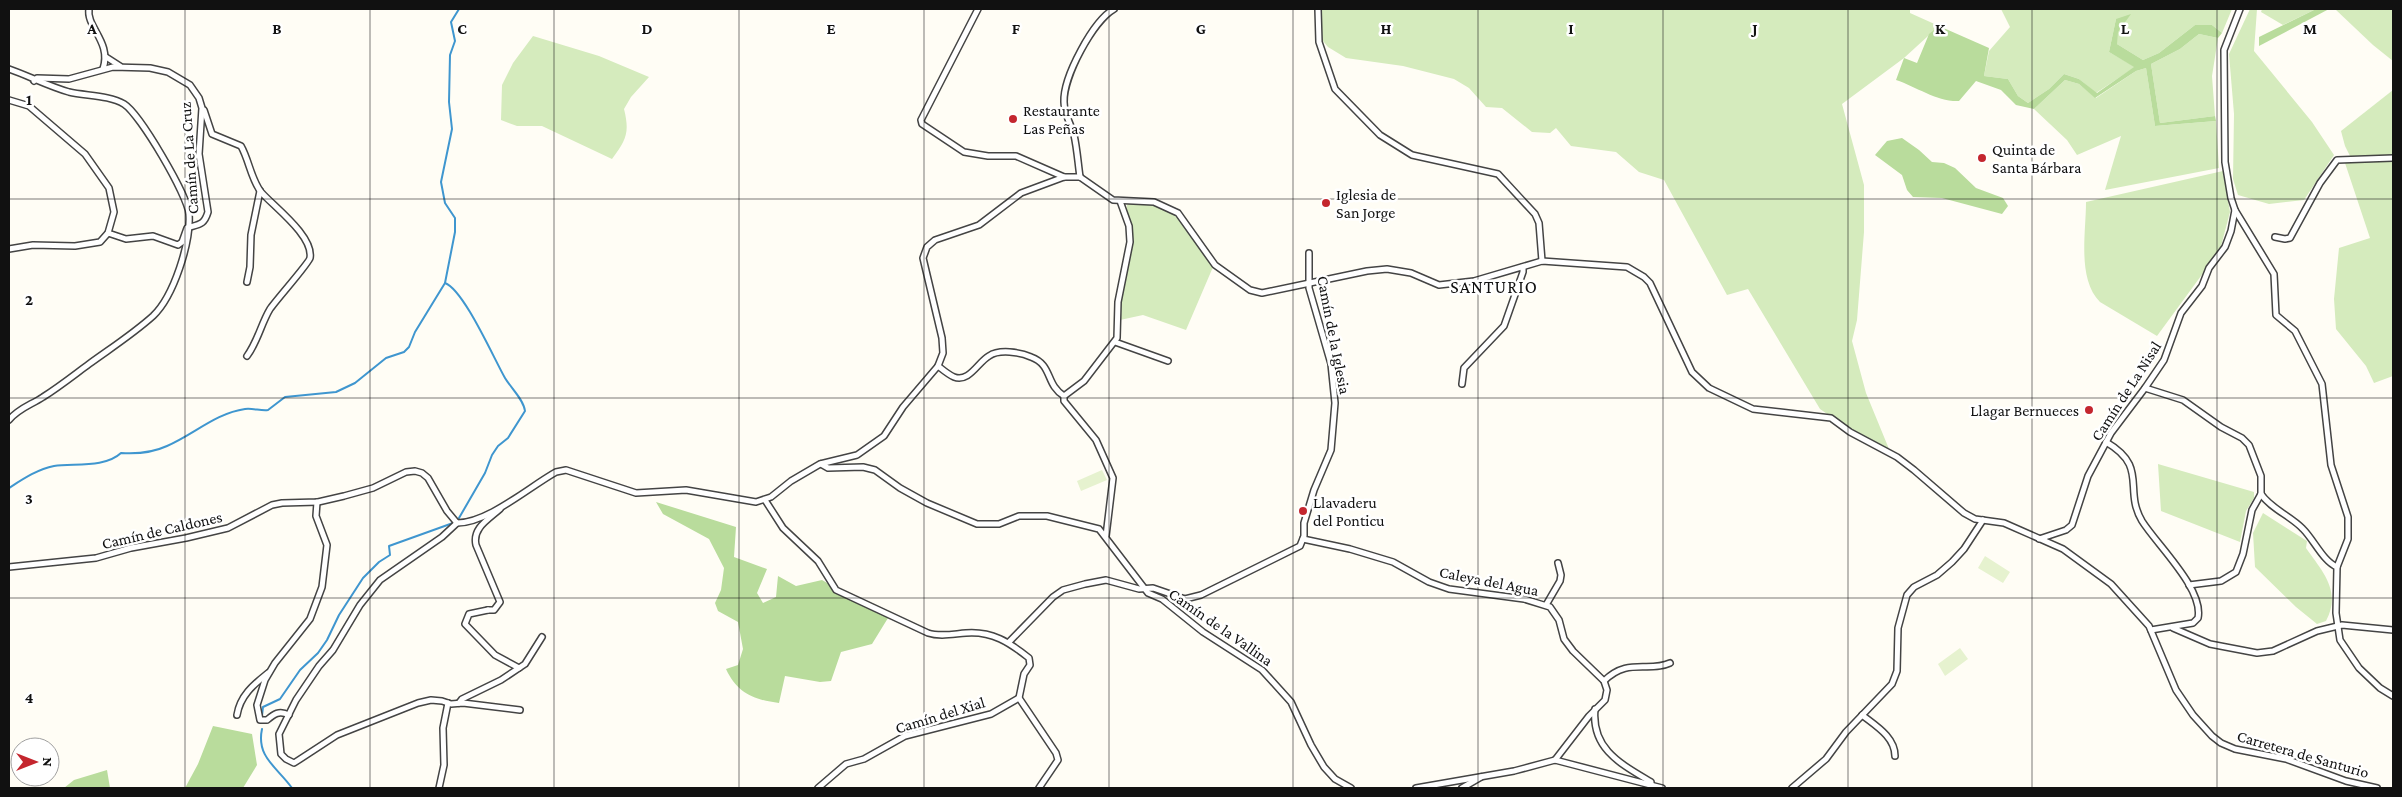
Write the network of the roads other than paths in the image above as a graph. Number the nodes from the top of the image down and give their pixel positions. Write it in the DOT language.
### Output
graph roads {
  1 [pos="89,9"];
  2 [pos="978,9"];
  3 [pos="1114,9"];
  4 [pos="1318,9"];
  5 [pos="2240,9"];
  6 [pos="106,57"];
  7 [pos="121,67"];
  8 [pos="9,69"];
  9 [pos="103,69"];
  10 [pos="34,80"];
  11 [pos="199,98"];
  12 [pos="9,100"];
  13 [pos="2393,158"];
  14 [pos="1064,177"];
  15 [pos="1080,177"];
  16 [pos="260,191"];
  17 [pos="1120,201"];
  18 [pos="2235,210"];
  19 [pos="188,228"];
  20 [pos="108,233"];
  21 [pos="2275,236"];
  22 [pos="9,250"];
  23 [pos="1309,253"];
  24 [pos="1542,261"];
  25 [pos="1522,267"];
  26 [pos="246,282"];
  27 [pos="1309,283"];
  28 [pos="1116,342"];
  29 [pos="247,356"];
  30 [pos="1168,361"];
  31 [pos="938,366"];
  32 [pos="1462,384"];
  33 [pos="2145,388"];
  34 [pos="1064,396"];
  35 [pos="9,420"];
  36 [pos="2106,442"];
  37 [pos="820,464"];
  38 [pos="2261,494"];
  39 [pos="765,500"];
  40 [pos="317,502"];
  41 [pos="506,504"];
  42 [pos="1983,520"];
  43 [pos="457,523"];
  44 [pos="1106,536"];
  45 [pos="2038,538"];
  46 [pos="1304,539"];
  47 [pos="1558,563"];
  48 [pos="9,567"];
  49 [pos="2336,567"];
  50 [pos="2189,585"];
  51 [pos="1144,588"];
  52 [pos="1546,605"];
  53 [pos="2338,626"];
  54 [pos="2173,628"];
  55 [pos="2151,630"];
  56 [pos="2393,630"];
  57 [pos="542,637"];
  58 [pos="1009,642"];
  59 [pos="1670,663"];
  60 [pos="519,668"];
  61 [pos="270,671"];
  62 [pos="1604,681"];
  63 [pos="2393,696"];
  64 [pos="1019,698"];
  65 [pos="448,703"];
  66 [pos="459,704"];
  67 [pos="1596,709"];
  68 [pos="520,710"];
  69 [pos="237,715"];
  70 [pos="289,715"];
  71 [pos="1862,716"];
  72 [pos="1896,756"];
  73 [pos="1555,760"];
  74 [pos="1484,775"];
  75 [pos="1652,785"];
  76 [pos="439,788"];
  77 [pos="818,788"];
  78 [pos="1039,788"];
  79 [pos="1351,788"];
  80 [pos="1416,788"];
  81 [pos="1462,788"];
  82 [pos="1662,788"];
  83 [pos="1792,788"];
  84 [pos="2377,788"];
  1 -- 6 [label="street"];
  2 -- 14 [label="street"];
  3 -- 15 [label="street"];
  4 -- 24 [label="street"];
  5 -- 18 [label="street"];
  6 -- 7 [label="street"];
  6 -- 9 [label="street"];
  7 -- 9 [label="street, Camín de La Cruz"];
  7 -- 11 [label="street, Camín de La Cruz"];
  8 -- 10 [label="street"];
  9 -- 10 [label="street, Camín de La Cruz"];
  10 -- 19 [label="street"];
  11 -- 16 [label="street"];
  11 -- 19 [label="street, Camín de La Cruz"];
  12 -- 20 [label="street"];
  13 -- 21 [label="street"];
  14 -- 15 [label="street"];
  14 -- 31 [label="street"];
  15 -- 17 [label="street, Carretera de Santurio"];
  16 -- 26 [label="street"];
  16 -- 29 [label="street"];
  17 -- 27 [label="street, Carretera de Santurio"];
  17 -- 28 [label="street"];
  18 -- 33 [label="street, Camín de La Nisal"];
  18 -- 49 [label="street"];
  19 -- 20 [label="street, Camín de La Cruz"];
  19 -- 35 [label="street"];
  20 -- 22 [label="street"];
  23 -- 27 [label="street, Camín de la Iglesia"];
  24 -- 25 [label="street, Carretera de Santurio"];
  24 -- 42 [label="street, Carretera de Santurio"];
  25 -- 27 [label="street, Carretera de Santurio"];
  25 -- 32 [label="street"];
  27 -- 46 [label="street, Camín de la Iglesia"];
  28 -- 30 [label="street"];
  28 -- 34 [label="street"];
  31 -- 34 [label="street"];
  31 -- 37 [label="street"];
  33 -- 36 [label="street, Camín de La Nisal"];
  33 -- 38 [label="street"];
  34 -- 44 [label="street"];
  36 -- 45 [label="street, Camín de La Nisal"];
  36 -- 50 [label="street"];
  37 -- 39 [label="street"];
  37 -- 44 [label="street"];
  38 -- 49 [label="street"];
  38 -- 50 [label="street"];
  39 -- 41 [label="street"];
  39 -- 58 [label="street"];
  40 -- 43 [label="street, Camín de Caldones"];
  40 -- 48 [label="street, Camín de Caldones"];
  40 -- 61 [label="street"];
  41 -- 43 [label="street"];
  41 -- 60 [label="street"];
  42 -- 45 [label="street, Carretera de Santurio"];
  42 -- 71 [label="street"];
  43 -- 70 [label="street"];
  44 -- 51 [label="street, Camín de la Vallina"];
  45 -- 55 [label="street, Carretera de Santurio"];
  46 -- 51 [label="street"];
  46 -- 52 [label="street, Caleya del Agua"];
  47 -- 52 [label="street"];
  49 -- 53 [label="street"];
  50 -- 54 [label="street"];
  51 -- 58 [label="street"];
  51 -- 79 [label="street, Camín de la Vallina"];
  52 -- 62 [label="street, Caleya del Agua"];
  53 -- 54 [label="street"];
  53 -- 56 [label="street"];
  53 -- 63 [label="street"];
  54 -- 55 [label="street"];
  55 -- 84 [label="street, Carretera de Santurio"];
  57 -- 60 [label="street"];
  58 -- 64 [label="street"];
  59 -- 62 [label="street"];
  60 -- 66 [label="street"];
  61 -- 69 [label="street"];
  61 -- 70 [label="street"];
  62 -- 67 [label="street"];
  64 -- 77 [label="street, Camín del Xial"];
  64 -- 78 [label="street"];
  65 -- 66 [label="street"];
  65 -- 70 [label="street"];
  65 -- 76 [label="street"];
  66 -- 68 [label="street"];
  67 -- 73 [label="street"];
  67 -- 75 [label="street"];
  71 -- 72 [label="street"];
  71 -- 83 [label="street"];
  73 -- 74 [label="street"];
  73 -- 75 [label="street"];
  74 -- 80 [label="street"];
  74 -- 81 [label="street"];
  75 -- 82 [label="street"];
}
